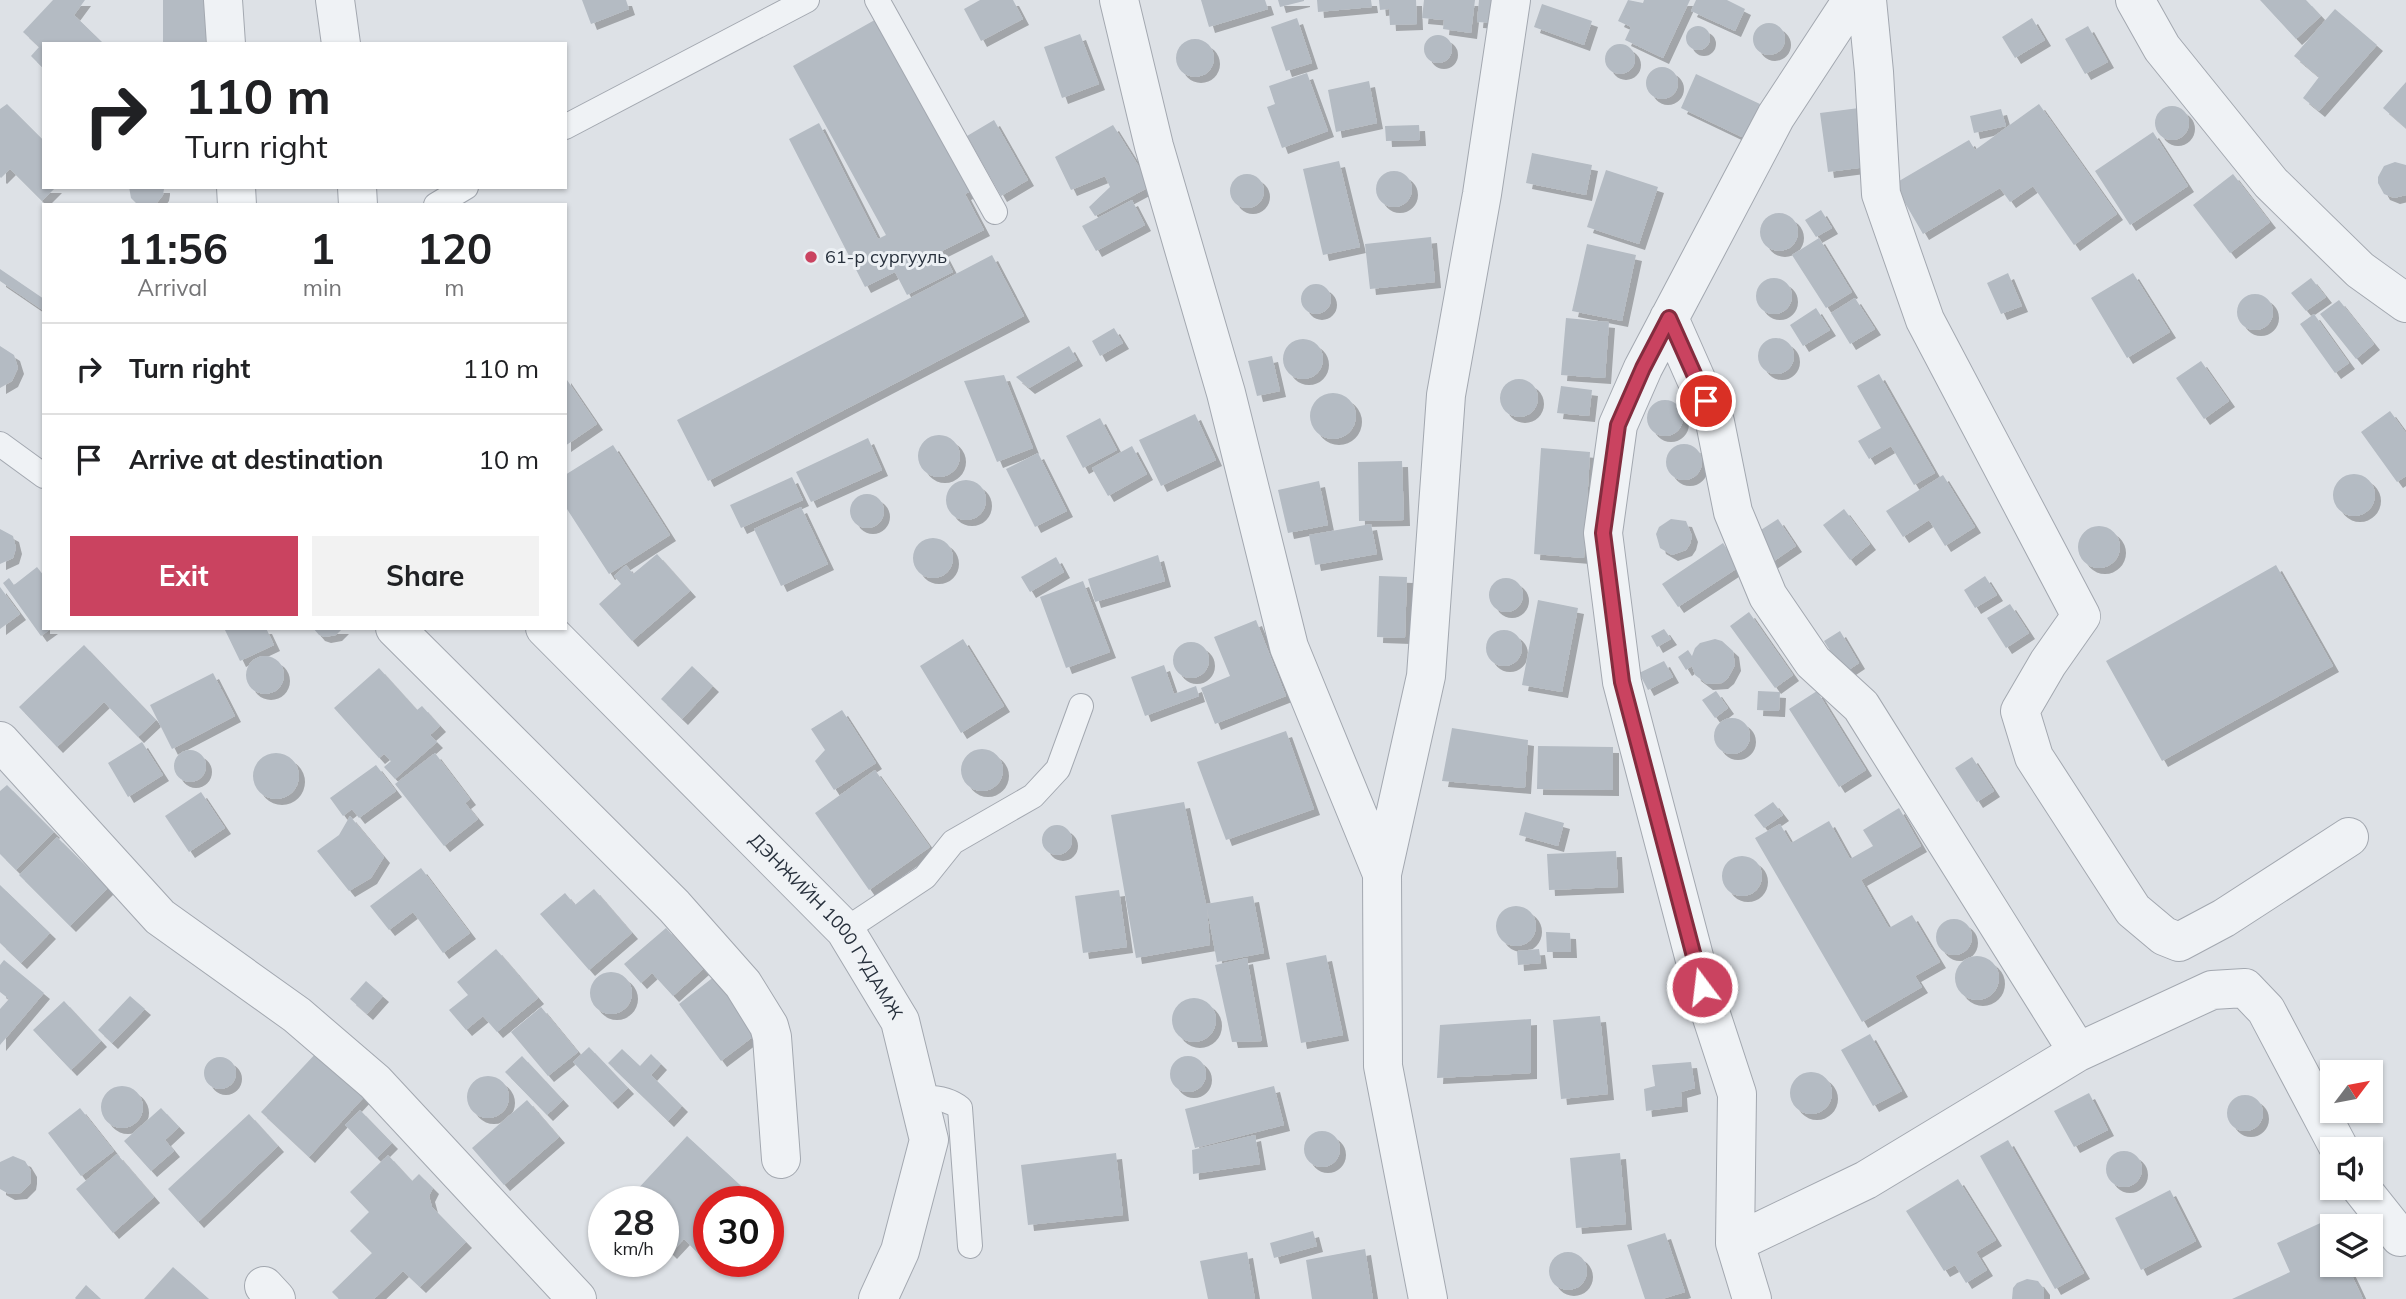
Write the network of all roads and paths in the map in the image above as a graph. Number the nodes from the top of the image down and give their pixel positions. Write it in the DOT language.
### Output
graph roads {
  1 [pos="223,0"];
  2 [pos="335,0"];
  3 [pos="807,0"];
  4 [pos="877,0"];
  5 [pos="1119,0"];
  6 [pos="1511,0"];
  7 [pos="1852,0"];
  8 [pos="1867,0"];
  9 [pos="2135,0"];
  10 [pos="226,42"];
  11 [pos="341,42"];
  12 [pos="567,126"];
  13 [pos="463,189"];
  14 [pos="439,203"];
  15 [pos="995,212"];
  16 [pos="2406,303"];
  17 [pos="1669,318"];
  18 [pos="0,444"];
  19 [pos="42,475"];
  20 [pos="397,630"];
  21 [pos="547,630"];
  22 [pos="1082,706"];
  23 [pos="0,741"];
  24 [pos="2349,836"];
  25 [pos="1382,874"];
  26 [pos="845,930"];
  27 [pos="2078,1052"];
  28 [pos="918,1098"];
  29 [pos="2333,1137"];
  30 [pos="781,1159"];
  31 [pos="2371,1200"];
  32 [pos="2406,1234"];
  33 [pos="1735,1243"];
  34 [pos="970,1246"];
  35 [pos="577,1299"];
  36 [pos="878,1299"];
  37 [pos="1427,1299"];
  38 [pos="1752,1299"];
  1 -- 10 [label="street"];
  2 -- 11 [label="street"];
  3 -- 12 [label="lane"];
  4 -- 15 [label="lane"];
  5 -- 25 [label="street"];
  6 -- 25 [label="street"];
  7 -- 17 [label="street"];
  8 -- 24 [label="street"];
  9 -- 16 [label="street"];
  13 -- 14 [label="lane"];
  17 -- 27 [label="street"];
  17 -- 33 [label="street"];
  18 -- 19 [label="lane"];
  20 -- 30 [label="street"];
  21 -- 26 [label="street, ДЭНЖИЙН 1000 ГУДАМЖ"];
  22 -- 26 [label="lane"];
  23 -- 35 [label="street"];
  25 -- 37 [label="street"];
  26 -- 28 [label="street, ДЭНЖИЙН 1000 ГУДАМЖ"];
  27 -- 29 [label="street"];
  27 -- 33 [label="street"];
  28 -- 34 [label="lane"];
  28 -- 36 [label="street, ДЭНЖИЙН 1000 ГУДАМЖ"];
  31 -- 32 [label="street"];
  33 -- 38 [label="street"];
}
